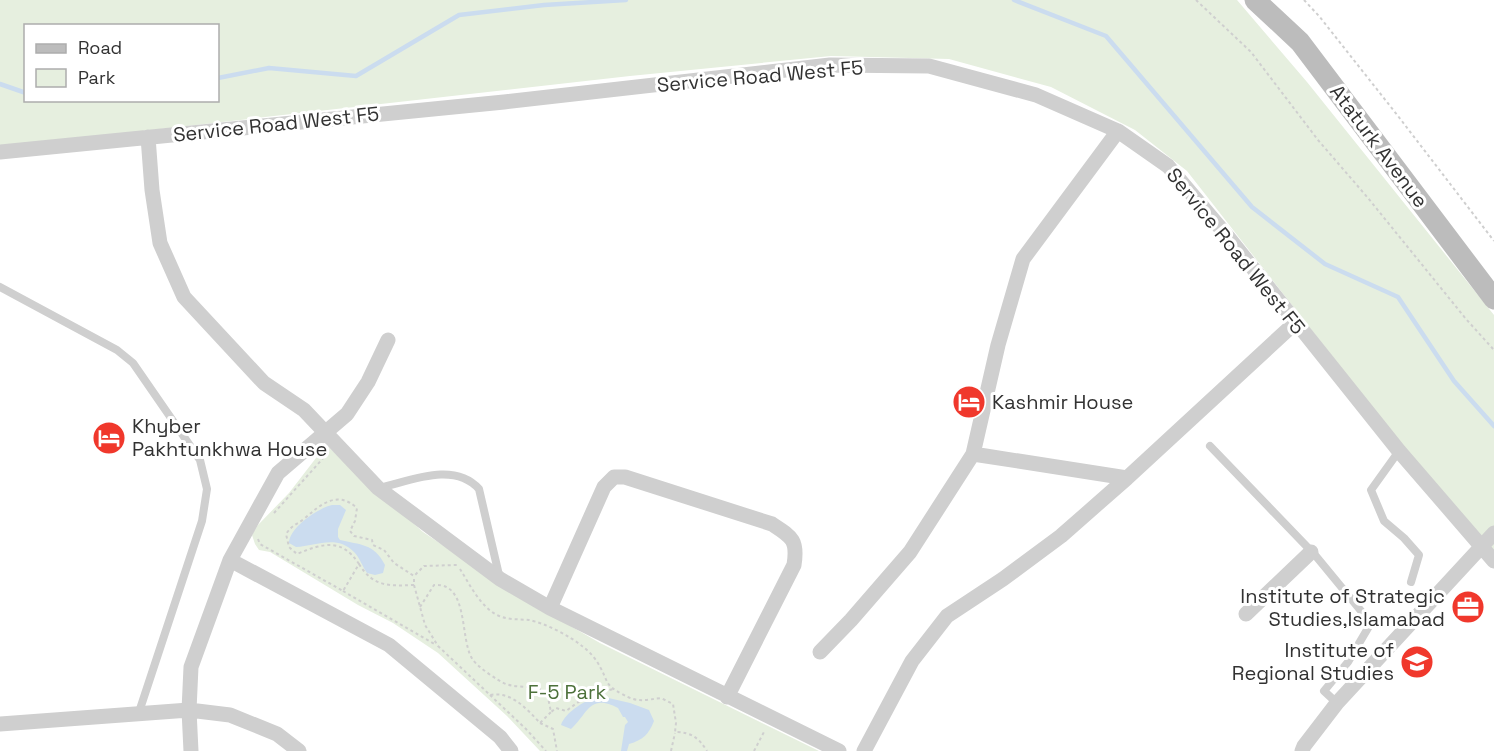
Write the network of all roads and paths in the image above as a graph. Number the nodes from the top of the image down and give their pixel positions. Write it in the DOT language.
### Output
graph roads {
  1 [pos="1196,0"];
  2 [pos="1255,0"];
  3 [pos="1304,0"];
  4 [pos="1118,131"];
  5 [pos="148,137"];
  6 [pos="0,152"];
  7 [pos="1494,241"];
  8 [pos="0,287"];
  9 [pos="1494,299"];
  10 [pos="1295,323"];
  11 [pos="388,340"];
  12 [pos="1494,350"];
  13 [pos="324,431"];
  14 [pos="1210,446"];
  15 [pos="1399,451"];
  16 [pos="328,453"];
  17 [pos="973,454"];
  18 [pos="1127,478"];
  19 [pos="378,488"];
  20 [pos="268,520"];
  21 [pos="1494,533"];
  22 [pos="258,537"];
  23 [pos="1480,547"];
  24 [pos="1311,552"];
  25 [pos="230,560"];
  26 [pos="1494,561"];
  27 [pos="359,564"];
  28 [pos="414,576"];
  29 [pos="500,579"];
  30 [pos="1411,582"];
  31 [pos="414,585"];
  32 [pos="343,591"];
  33 [pos="420,607"];
  34 [pos="550,608"];
  35 [pos="1246,614"];
  36 [pos="438,646"];
  37 [pos="820,652"];
  38 [pos="614,689"];
  39 [pos="489,695"];
  40 [pos="727,697"];
  41 [pos="1337,704"];
  42 [pos="189,710"];
  43 [pos="139,712"];
  44 [pos="551,712"];
  45 [pos="540,723"];
  46 [pos="0,724"];
  47 [pos="766,727"];
  48 [pos="675,732"];
  49 [pos="191,751"];
  50 [pos="299,751"];
  51 [pos="511,751"];
  52 [pos="546,751"];
  53 [pos="557,751"];
  54 [pos="671,751"];
  55 [pos="707,751"];
  56 [pos="754,751"];
  57 [pos="839,751"];
  58 [pos="864,751"];
  59 [pos="1302,751"];
  1 -- 12 [label="path"];
  2 -- 9 [label="street, Ataturk Avenue"];
  3 -- 7 [label="path"];
  4 -- 5 [label="street, Service Road West F5"];
  4 -- 10 [label="street, Service Road West F5"];
  4 -- 17 [label="street"];
  5 -- 6 [label="street, Service Road West F5"];
  5 -- 13 [label="street"];
  8 -- 43 [label="lane"];
  10 -- 15 [label="street, Service Road West F5"];
  10 -- 18 [label="street"];
  11 -- 13 [label="street"];
  13 -- 19 [label="street"];
  13 -- 25 [label="street"];
  14 -- 24 [label="lane"];
  15 -- 23 [label="street, Service Road West F5"];
  15 -- 30 [label="lane"];
  16 -- 20 [label="path"];
  17 -- 18 [label="street"];
  17 -- 37 [label="street"];
  18 -- 58 [label="street"];
  19 -- 29 [label="street"];
  19 -- 29 [label="lane"];
  21 -- 23 [label="street"];
  22 -- 32 [label="path"];
  23 -- 26 [label="street, Service Road West F5"];
  23 -- 41 [label="street"];
  24 -- 35 [label="street"];
  24 -- 41 [label="lane"];
  25 -- 42 [label="street"];
  25 -- 51 [label="street"];
  27 -- 28 [label="path"];
  27 -- 31 [label="path"];
  27 -- 32 [label="path"];
  28 -- 31 [label="path"];
  28 -- 38 [label="path"];
  29 -- 34 [label="street"];
  31 -- 33 [label="path"];
  32 -- 36 [label="path"];
  33 -- 36 [label="path"];
  33 -- 44 [label="path"];
  34 -- 40 [label="street"];
  34 -- 40 [label="street"];
  36 -- 39 [label="path"];
  38 -- 44 [label="path"];
  38 -- 48 [label="path"];
  39 -- 45 [label="path"];
  39 -- 52 [label="path"];
  40 -- 57 [label="street"];
  41 -- 59 [label="street"];
  42 -- 43 [label="street"];
  42 -- 49 [label="street"];
  42 -- 50 [label="street"];
  43 -- 46 [label="street"];
  44 -- 45 [label="path"];
  45 -- 53 [label="path"];
  47 -- 56 [label="path"];
  48 -- 54 [label="path"];
  48 -- 55 [label="path"];
}
